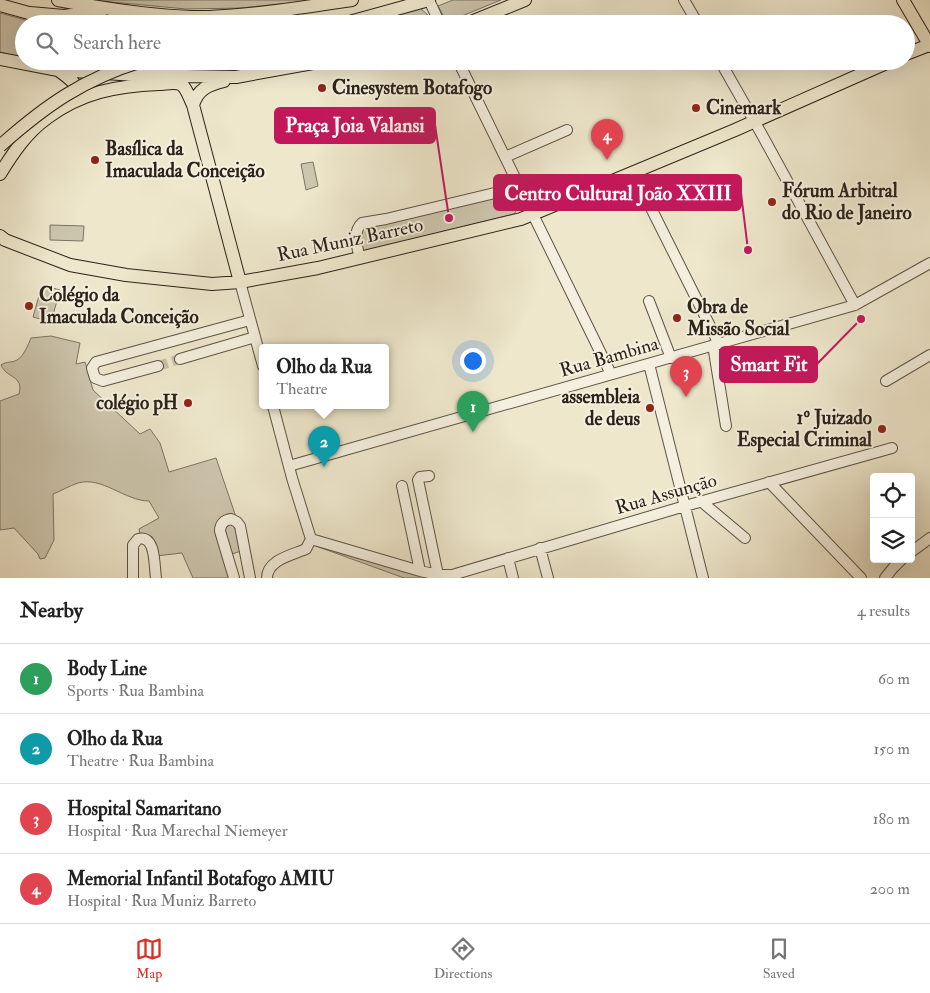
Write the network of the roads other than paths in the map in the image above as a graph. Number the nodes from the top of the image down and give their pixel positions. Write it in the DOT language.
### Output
graph roads {
  1 [pos="58,0"];
  2 [pos="352,0"];
  3 [pos="429,0"];
  4 [pos="525,0"];
  5 [pos="684,0"];
  6 [pos="903,0"];
  7 [pos="0,5"];
  8 [pos="108,9"];
  9 [pos="30,13"];
  10 [pos="35,15"];
  11 [pos="53,15"];
  12 [pos="72,15"];
  13 [pos="166,15"];
  14 [pos="226,15"];
  15 [pos="375,15"];
  16 [pos="436,15"];
  17 [pos="488,15"];
  18 [pos="693,15"];
  19 [pos="912,15"];
  20 [pos="915,20"];
  21 [pos="930,45"];
  22 [pos="915,51"];
  23 [pos="0,59"];
  24 [pos="15,62"];
  25 [pos="58,70"];
  26 [pos="115,70"];
  27 [pos="121,70"];
  28 [pos="274,70"];
  29 [pos="462,70"];
  30 [pos="725,70"];
  31 [pos="871,70"];
  32 [pos="136,75"];
  33 [pos="236,77"];
  34 [pos="79,99"];
  35 [pos="193,105"];
  36 [pos="754,122"];
  37 [pos="567,130"];
  38 [pos="0,146"];
  39 [pos="505,157"];
  40 [pos="633,172"];
  41 [pos="0,174"];
  42 [pos="520,187"];
  43 [pos="534,214"];
  44 [pos="2,238"];
  45 [pos="360,258"];
  46 [pos="930,263"];
  47 [pos="240,282"];
  48 [pos="649,300"];
  49 [pos="855,305"];
  50 [pos="250,320"];
  51 [pos="255,337"];
  52 [pos="716,344"];
  53 [pos="259,352"];
  54 [pos="930,355"];
  55 [pos="671,358"];
  56 [pos="180,359"];
  57 [pos="649,364"];
  58 [pos="158,366"];
  59 [pos="610,374"];
  60 [pos="886,381"];
  61 [pos="275,409"];
  62 [pos="726,426"];
  63 [pos="892,448"];
  64 [pos="289,466"];
  65 [pos="429,476"];
  66 [pos="769,482"];
  67 [pos="402,486"];
  68 [pos="702,502"];
  69 [pos="685,506"];
  70 [pos="746,538"];
  71 [pos="930,538"];
  72 [pos="311,539"];
  73 [pos="540,548"];
  74 [pos="915,549"];
  75 [pos="508,558"];
  76 [pos="898,563"];
  77 [pos="420,571"];
  78 [pos="444,576"];
  79 [pos="133,578"];
  80 [pos="156,578"];
  81 [pos="234,578"];
  82 [pos="250,578"];
  83 [pos="267,578"];
  84 [pos="513,578"];
  85 [pos="548,578"];
  86 [pos="703,578"];
  87 [pos="861,578"];
  88 [pos="885,578"];
  1 -- 8 [label="main road"];
  2 -- 14 [label="main road"];
  3 -- 15 [label="main road"];
  3 -- 16 [label="street"];
  4 -- 17 [label="main road"];
  5 -- 18 [label="street"];
  6 -- 19 [label="main road"];
  7 -- 9 [label="main road"];
  8 -- 12 [label="main road"];
  8 -- 13 [label="main road"];
  9 -- 10 [label="main road"];
  9 -- 11 [label="main road"];
  20 -- 21 [label="main road"];
  21 -- 22 [label="main road"];
  23 -- 24 [label="main road"];
  25 -- 32 [label="main road"];
  25 -- 34 [label="main road"];
  26 -- 38 [label="main road, bridge"];
  27 -- 32 [label="main road"];
  28 -- 33 [label="main road"];
  29 -- 39 [label="street"];
  30 -- 36 [label="street"];
  31 -- 36 [label="main road, Rua Muniz Barreto"];
  32 -- 33 [label="main road"];
  33 -- 35 [label="main road"];
  34 -- 35 [label="main road"];
  34 -- 41 [label="main road"];
  35 -- 47 [label="main road"];
  36 -- 40 [label="main road, Rua Muniz Barreto"];
  36 -- 49 [label="street"];
  37 -- 39 [label="street"];
  39 -- 42 [label="street"];
  40 -- 43 [label="main road, Rua Muniz Barreto"];
  40 -- 52 [label="street"];
  42 -- 43 [label="street"];
  42 -- 45 [label="street"];
  43 -- 45 [label="main road, Rua Muniz Barreto"];
  43 -- 59 [label="street"];
  44 -- 47 [label="main road, Rua Muniz Barreto"];
  45 -- 47 [label="main road, Rua Muniz Barreto"];
  46 -- 49 [label="street, Rua Bambina"];
  47 -- 50 [label="street"];
  48 -- 55 [label="street"];
  49 -- 52 [label="street, Rua Bambina"];
  50 -- 51 [label="street"];
  50 -- 58 [label="street"];
  51 -- 53 [label="street"];
  51 -- 56 [label="street"];
  52 -- 55 [label="street, Rua Bambina"];
  52 -- 62 [label="street"];
  54 -- 60 [label="street"];
  55 -- 57 [label="street, Rua Bambina"];
  57 -- 59 [label="street, Rua Bambina"];
  57 -- 69 [label="street"];
  59 -- 64 [label="street, Rua Bambina"];
  61 -- 64 [label="street"];
  63 -- 66 [label="street, Rua Assunção"];
  64 -- 72 [label="street"];
  65 -- 78 [label="street"];
  66 -- 68 [label="street, Rua Assunção"];
  66 -- 87 [label="street"];
  67 -- 77 [label="street"];
  68 -- 69 [label="street, Rua Assunção"];
  68 -- 70 [label="street"];
  69 -- 73 [label="street, Rua Assunção"];
  69 -- 86 [label="street"];
  71 -- 74 [label="street"];
  72 -- 77 [label="street, Rua Assunção"];
  72 -- 83 [label="street"];
  73 -- 75 [label="street, Rua Assunção"];
  73 -- 85 [label="street"];
  75 -- 78 [label="street, Rua Assunção"];
  75 -- 84 [label="street"];
  76 -- 88 [label="street"];
  77 -- 78 [label="street, Rua Assunção"];
  79 -- 80 [label="street"];
  81 -- 82 [label="street"];
}
